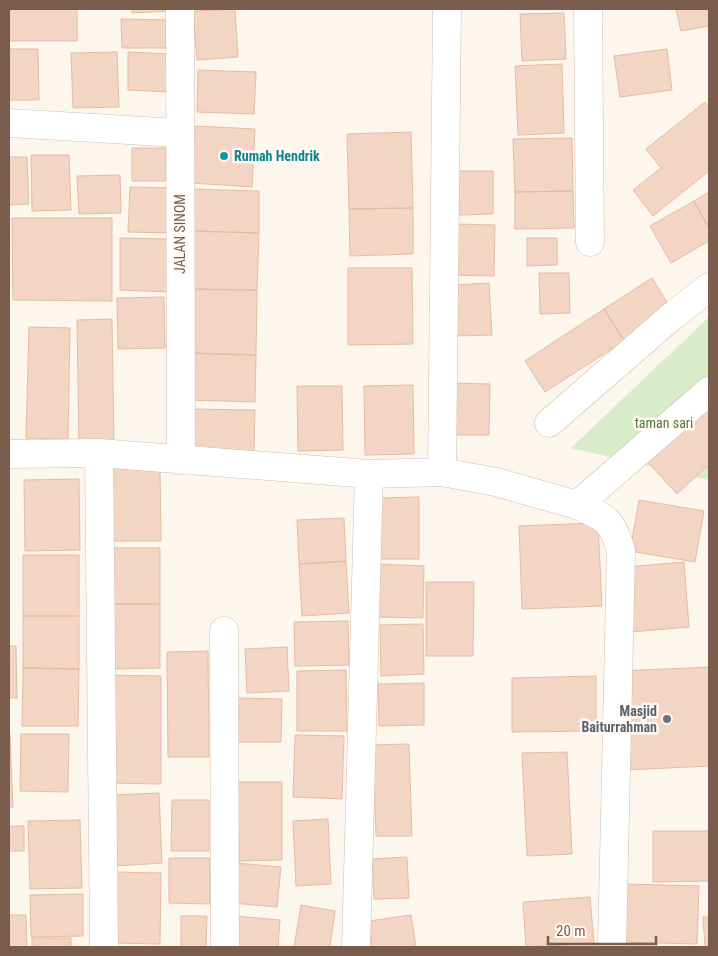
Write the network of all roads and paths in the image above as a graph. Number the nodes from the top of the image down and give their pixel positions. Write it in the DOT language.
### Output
graph roads {
  1 [pos="180,9"];
  2 [pos="447,9"];
  3 [pos="588,9"];
  4 [pos="9,123"];
  5 [pos="180,132"];
  6 [pos="590,242"];
  7 [pos="709,287"];
  8 [pos="709,391"];
  9 [pos="549,423"];
  10 [pos="99,453"];
  11 [pos="9,454"];
  12 [pos="182,460"];
  13 [pos="442,472"];
  14 [pos="369,474"];
  15 [pos="577,505"];
  16 [pos="224,632"];
  17 [pos="104,947"];
  18 [pos="224,947"];
  19 [pos="356,947"];
  20 [pos="612,947"];
  1 -- 5 [label="street, JALAN SINOM"];
  2 -- 13 [label="street"];
  3 -- 6 [label="street"];
  4 -- 5 [label="street"];
  5 -- 12 [label="street, JALAN SINOM"];
  7 -- 9 [label="street"];
  8 -- 15 [label="street"];
  10 -- 11 [label="street"];
  10 -- 12 [label="street"];
  10 -- 17 [label="street"];
  12 -- 14 [label="street"];
  13 -- 14 [label="street"];
  13 -- 15 [label="street"];
  14 -- 19 [label="street"];
  15 -- 20 [label="street"];
  16 -- 18 [label="street"];
}
